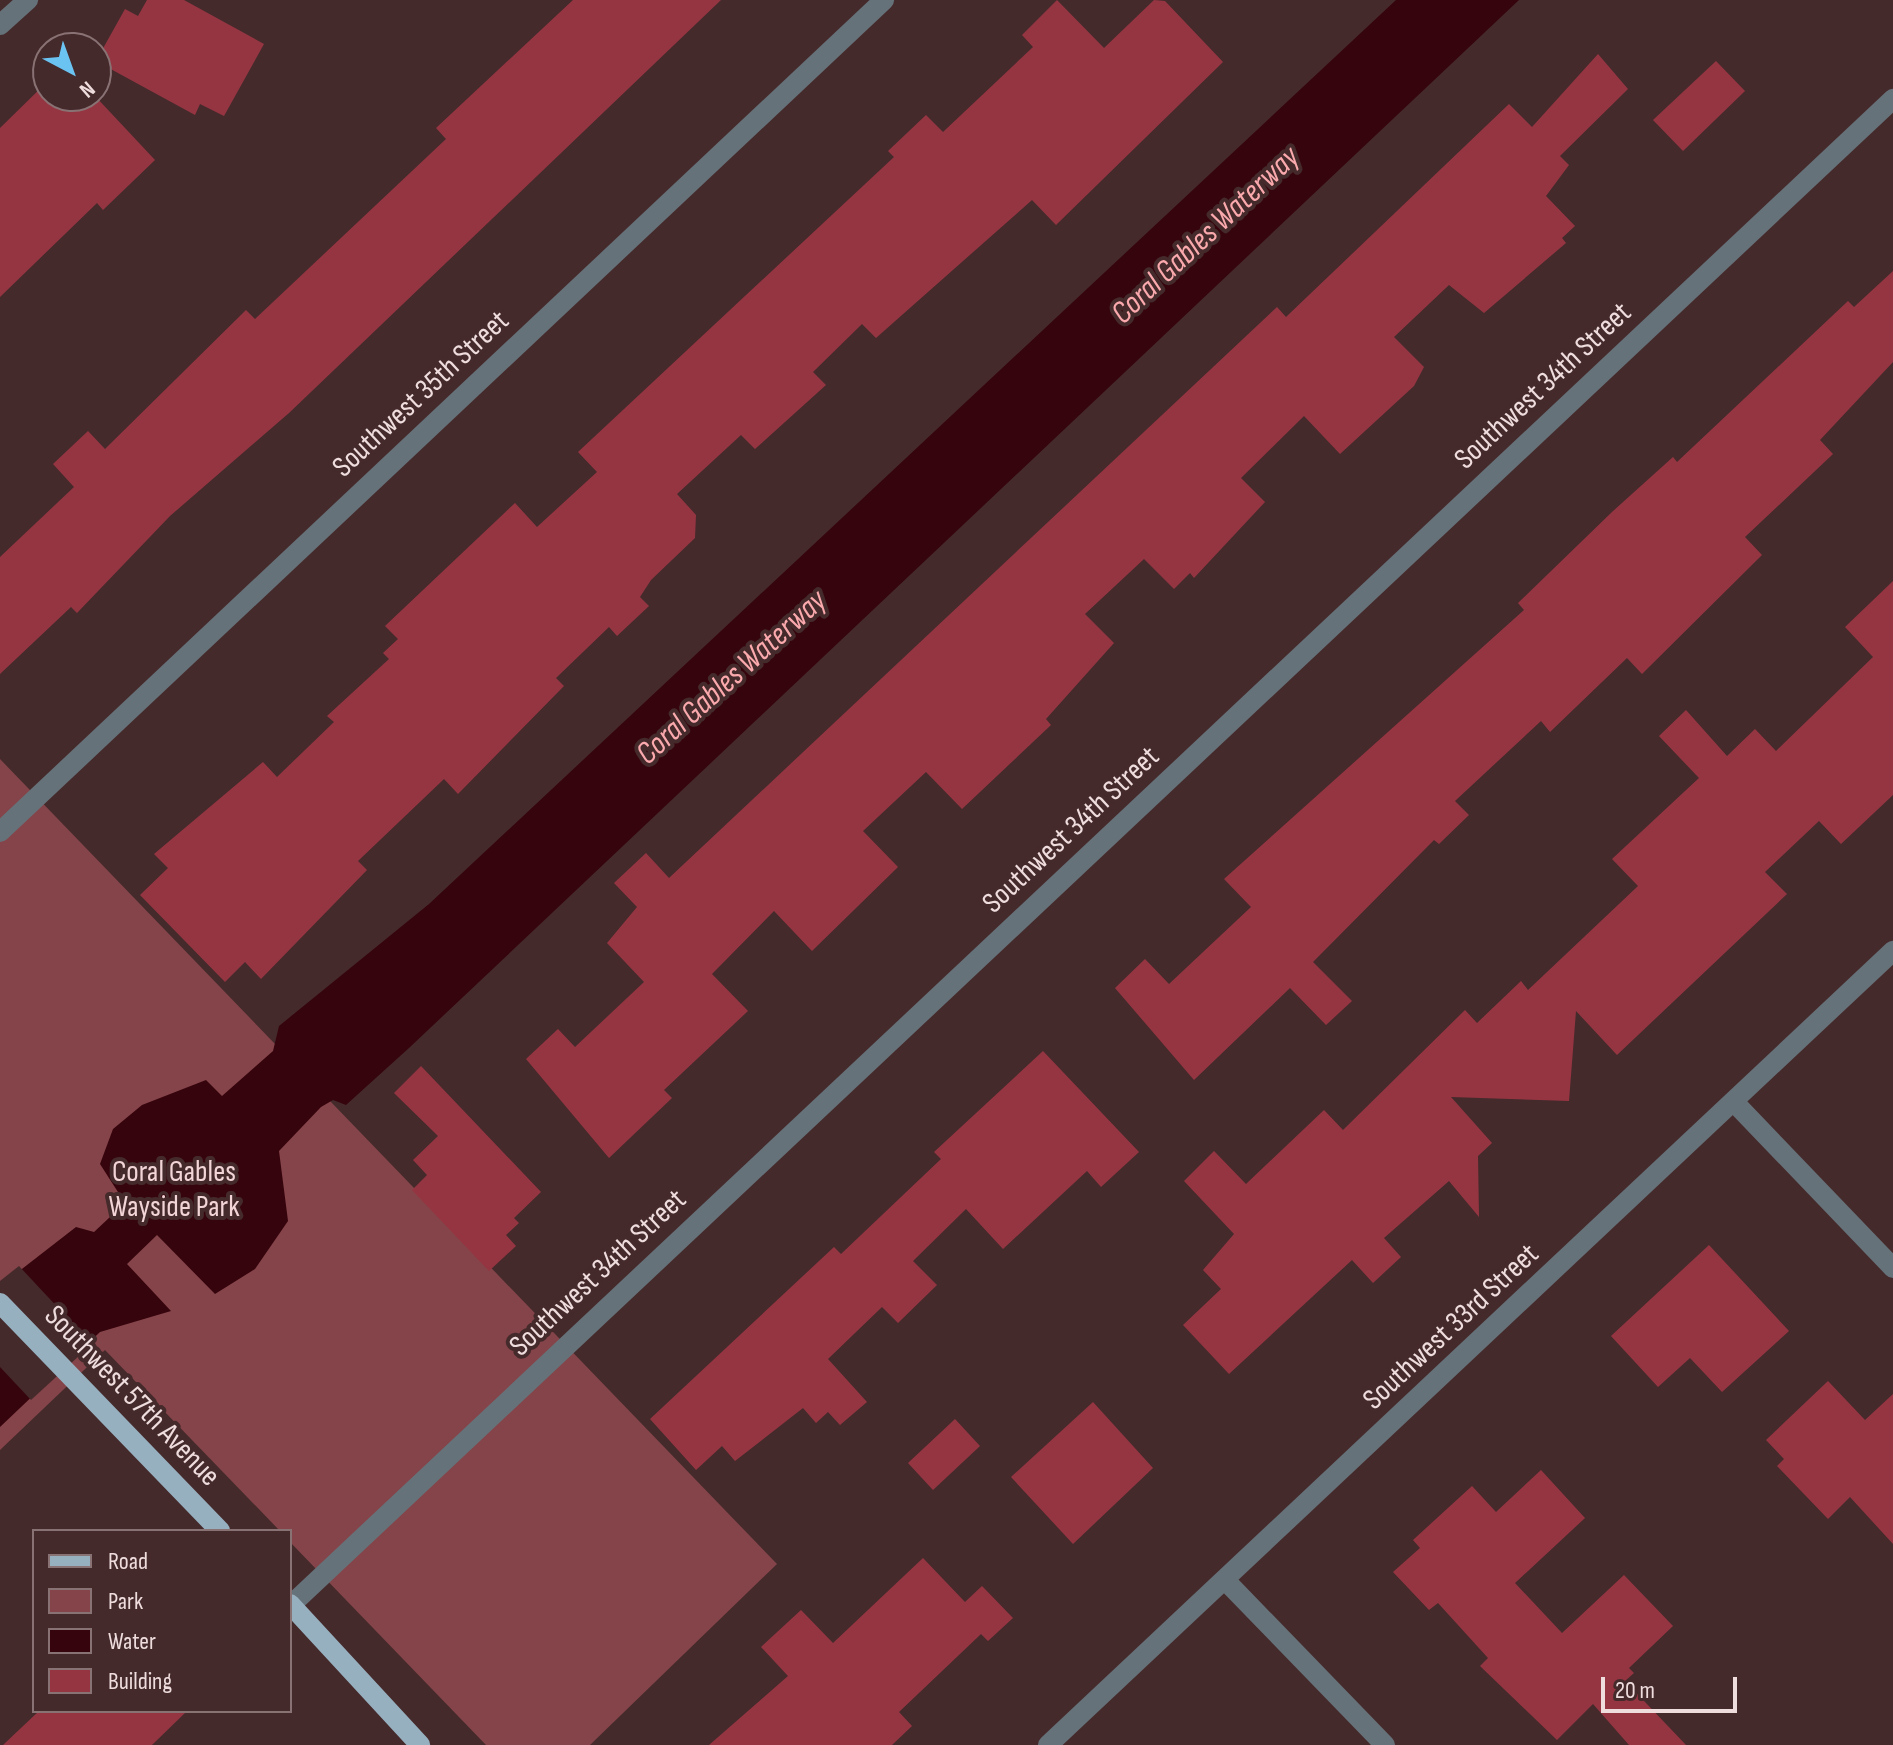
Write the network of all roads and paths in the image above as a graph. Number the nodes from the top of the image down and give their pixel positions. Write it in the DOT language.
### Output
graph roads {
  1 [pos="28,0"];
  2 [pos="884,0"];
  3 [pos="0,25"];
  4 [pos="1893,99"];
  5 [pos="0,832"];
  6 [pos="1893,951"];
  7 [pos="1734,1102"];
  8 [pos="1893,1268"];
  9 [pos="0,1303"];
  10 [pos="218,1529"];
  11 [pos="1225,1580"];
  12 [pos="292,1603"];
  13 [pos="292,1607"];
  14 [pos="408,1741"];
  15 [pos="1048,1745"];
  16 [pos="1385,1745"];
  1 -- 3 [label="street"];
  2 -- 5 [label="street, Southwest 35th Street"];
  4 -- 12 [label="street, Southwest 34th Street"];
  6 -- 7 [label="street, Southwest 33rd Street"];
  7 -- 8 [label="street"];
  7 -- 11 [label="street, Southwest 33rd Street"];
  9 -- 10 [label="main road, Southwest 57th Avenue"];
  11 -- 15 [label="street, Southwest 33rd Street"];
  11 -- 16 [label="street"];
  13 -- 14 [label="main road"];
}
